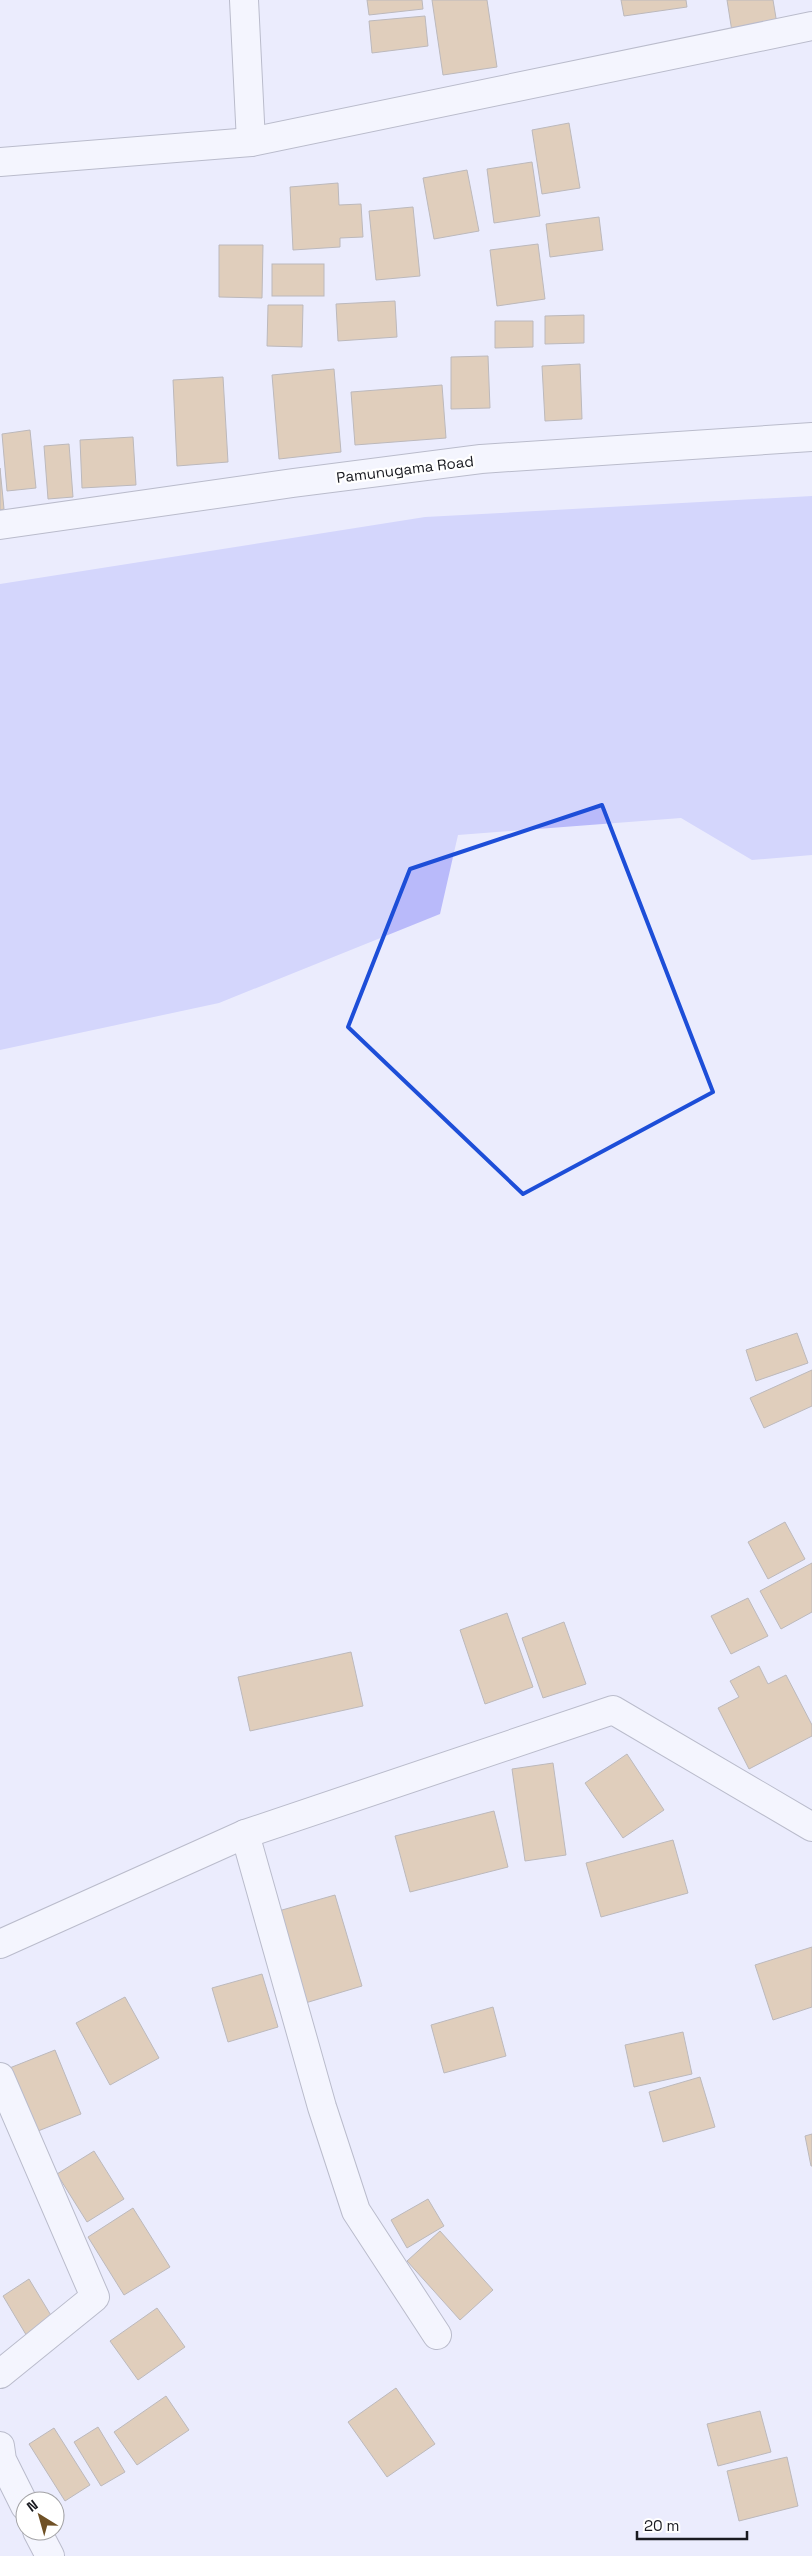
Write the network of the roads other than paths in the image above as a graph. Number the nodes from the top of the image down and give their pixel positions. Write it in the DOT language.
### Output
graph roads {
  1 [pos="244,0"];
  2 [pos="812,26"];
  3 [pos="251,142"];
  4 [pos="0,162"];
  5 [pos="812,438"];
  6 [pos="0,525"];
  7 [pos="812,1828"];
  8 [pos="245,1834"];
  9 [pos="0,1944"];
  10 [pos="0,2077"];
  11 [pos="437,2335"];
  12 [pos="0,2374"];
  13 [pos="0,2446"];
  14 [pos="18,2491"];
  15 [pos="42,2541"];
  16 [pos="50,2556"];
  1 -- 3 [label="street"];
  2 -- 3 [label="street"];
  3 -- 4 [label="street"];
  5 -- 6 [label="street, Pamunugama Road"];
  7 -- 8 [label="street"];
  8 -- 9 [label="street"];
  8 -- 11 [label="street"];
  10 -- 12 [label="street"];
  13 -- 14 [label="street"];
  15 -- 16 [label="street"];
}
